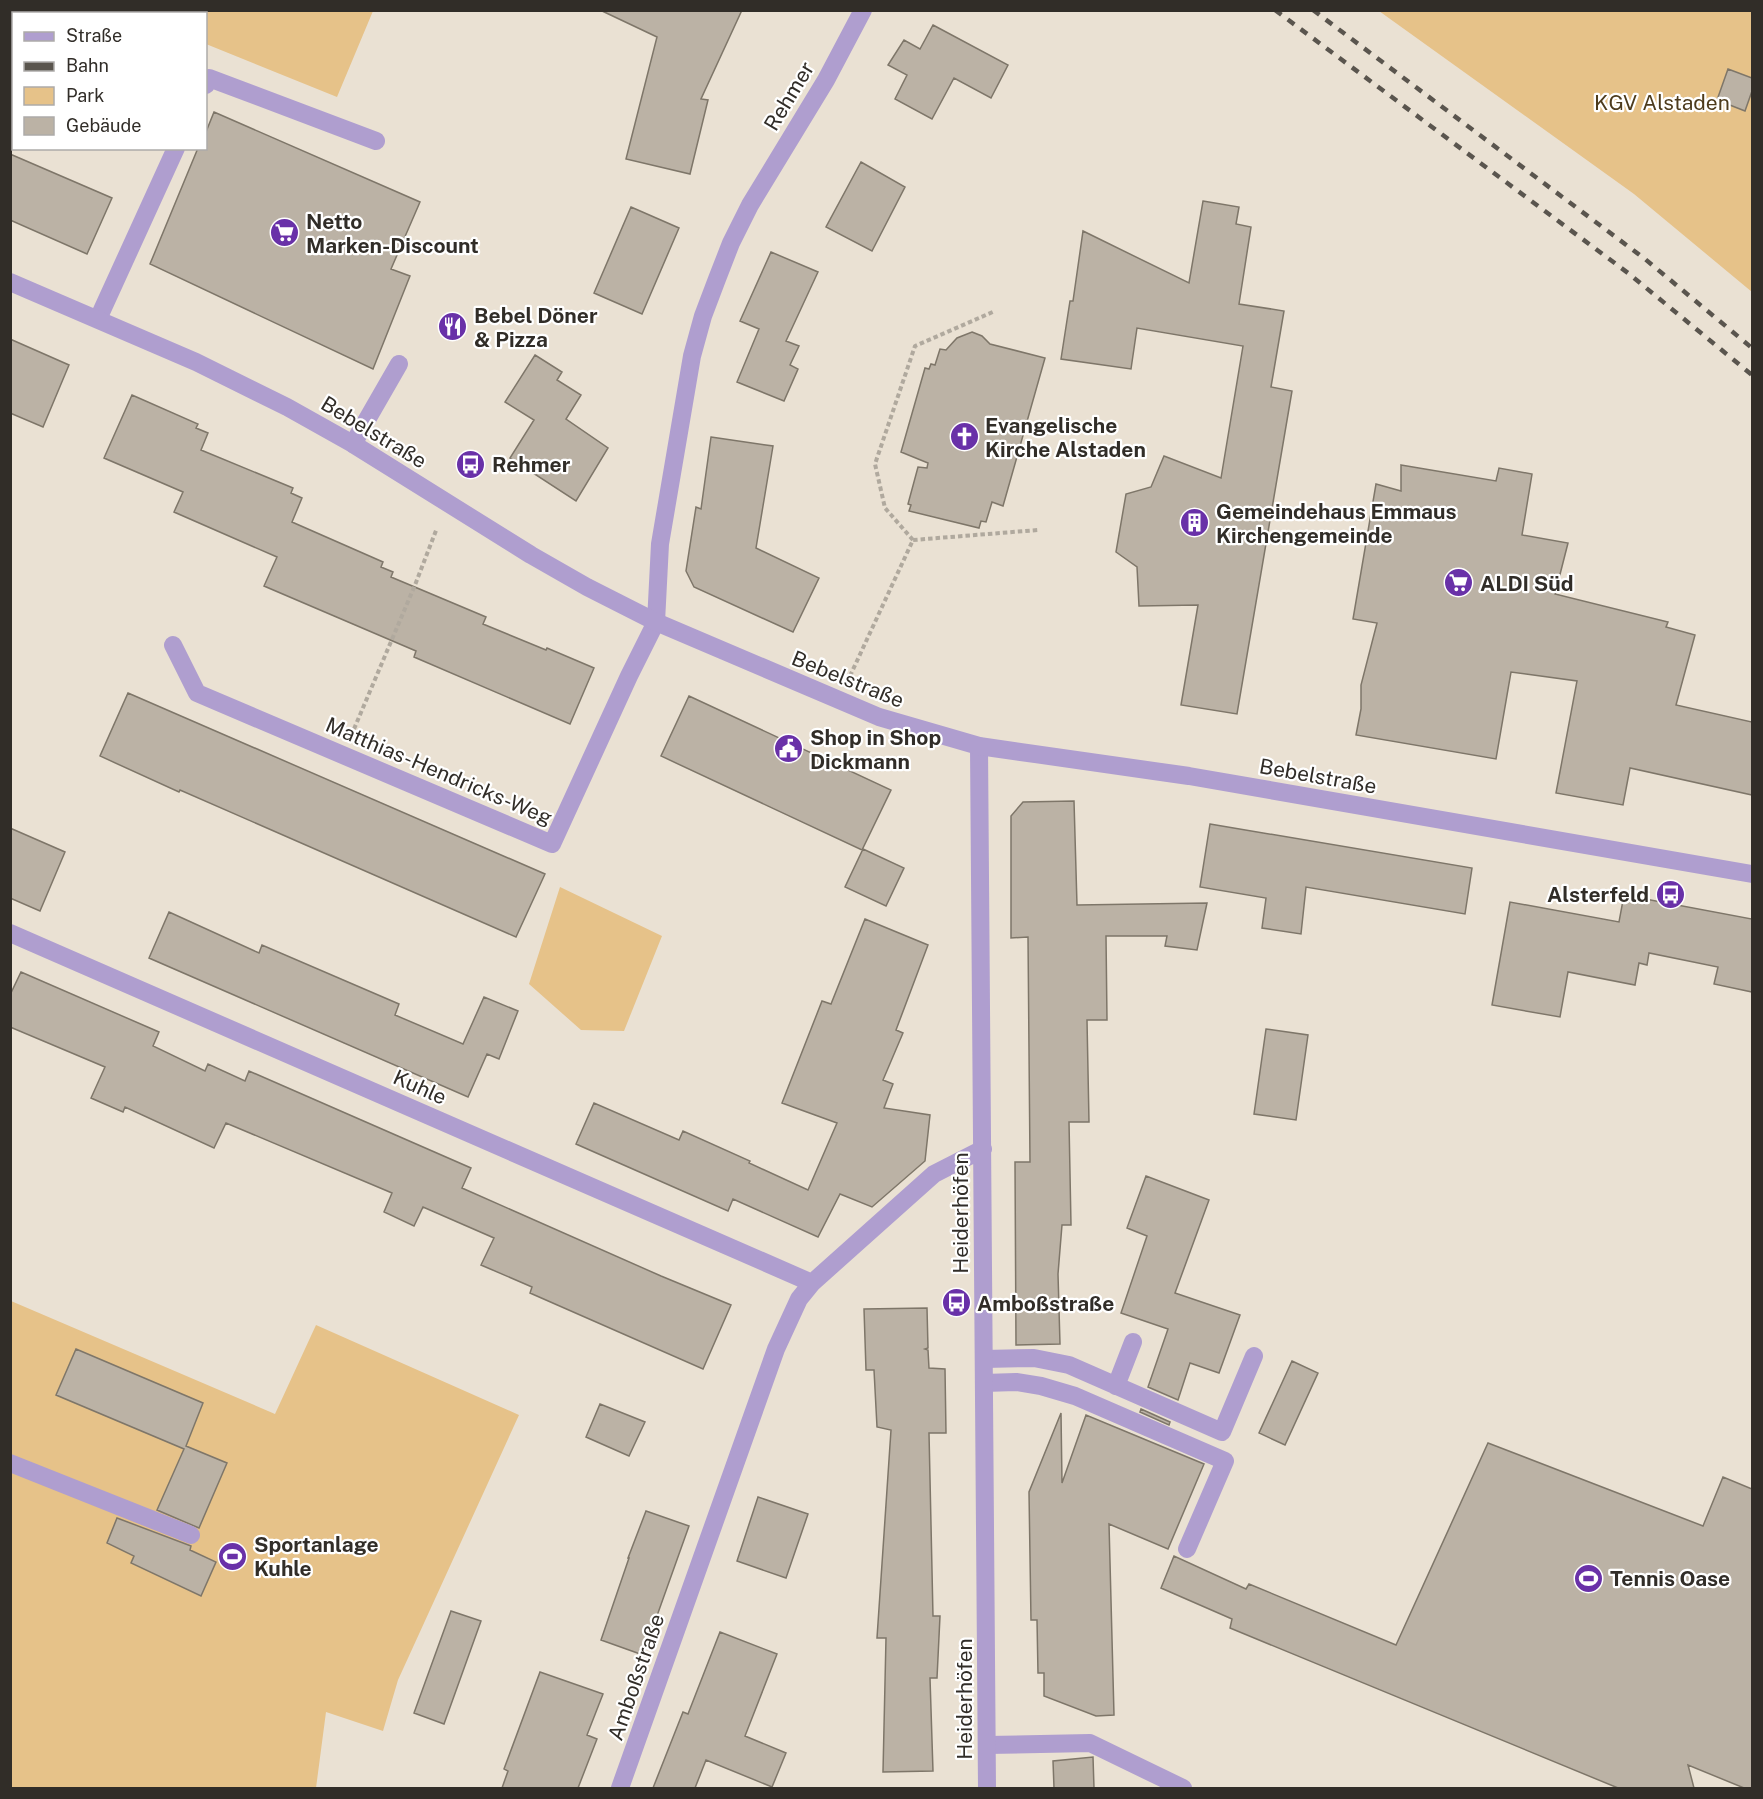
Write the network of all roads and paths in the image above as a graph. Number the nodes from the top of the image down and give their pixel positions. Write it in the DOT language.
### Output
graph roads {
  1 [pos="863,10"];
  2 [pos="207,83"];
  3 [pos="376,141"];
  4 [pos="175,150"];
  5 [pos="10,282"];
  6 [pos="995,311"];
  7 [pos="98,320"];
  8 [pos="399,364"];
  9 [pos="353,444"];
  10 [pos="447,503"];
  11 [pos="1038,530"];
  12 [pos="913,540"];
  13 [pos="656,622"];
  14 [pos="173,645"];
  15 [pos="838,701"];
  16 [pos="979,746"];
  17 [pos="343,755"];
  18 [pos="1752,874"];
  19 [pos="10,933"];
  20 [pos="983,1149"];
  21 [pos="812,1283"];
  22 [pos="1133,1341"];
  23 [pos="1254,1356"];
  24 [pos="984,1359"];
  25 [pos="984,1383"];
  26 [pos="1116,1386"];
  27 [pos="10,1463"];
  28 [pos="191,1535"];
  29 [pos="1187,1549"];
  30 [pos="987,1745"];
  31 [pos="620,1788"];
  32 [pos="987,1788"];
  33 [pos="1183,1788"];
  1 -- 13 [label="street, Rehmer"];
  2 -- 3 [label="street"];
  4 -- 7 [label="street"];
  5 -- 7 [label="street, Bebelstraße"];
  6 -- 12 [label="path"];
  7 -- 9 [label="street, Bebelstraße"];
  8 -- 9 [label="street"];
  9 -- 10 [label="street, Bebelstraße"];
  10 -- 13 [label="street, Bebelstraße"];
  10 -- 17 [label="path"];
  11 -- 12 [label="path"];
  12 -- 15 [label="path"];
  13 -- 15 [label="street, Bebelstraße"];
  13 -- 17 [label="street, Matthias-Hendricks-Weg"];
  14 -- 17 [label="street, Matthias-Hendricks-Weg"];
  15 -- 16 [label="street, Bebelstraße"];
  16 -- 18 [label="street, Bebelstraße"];
  16 -- 20 [label="street, Heiderhöfen"];
  19 -- 21 [label="street, Kuhle"];
  20 -- 21 [label="street, Amboßstraße"];
  20 -- 24 [label="street, Heiderhöfen"];
  21 -- 31 [label="street, Amboßstraße"];
  22 -- 26 [label="street"];
  23 -- 26 [label="street"];
  24 -- 25 [label="street, Heiderhöfen"];
  24 -- 26 [label="street"];
  25 -- 29 [label="street"];
  25 -- 30 [label="street, Heiderhöfen"];
  27 -- 28 [label="street"];
  30 -- 32 [label="street, Heiderhöfen"];
  30 -- 33 [label="street"];
}
